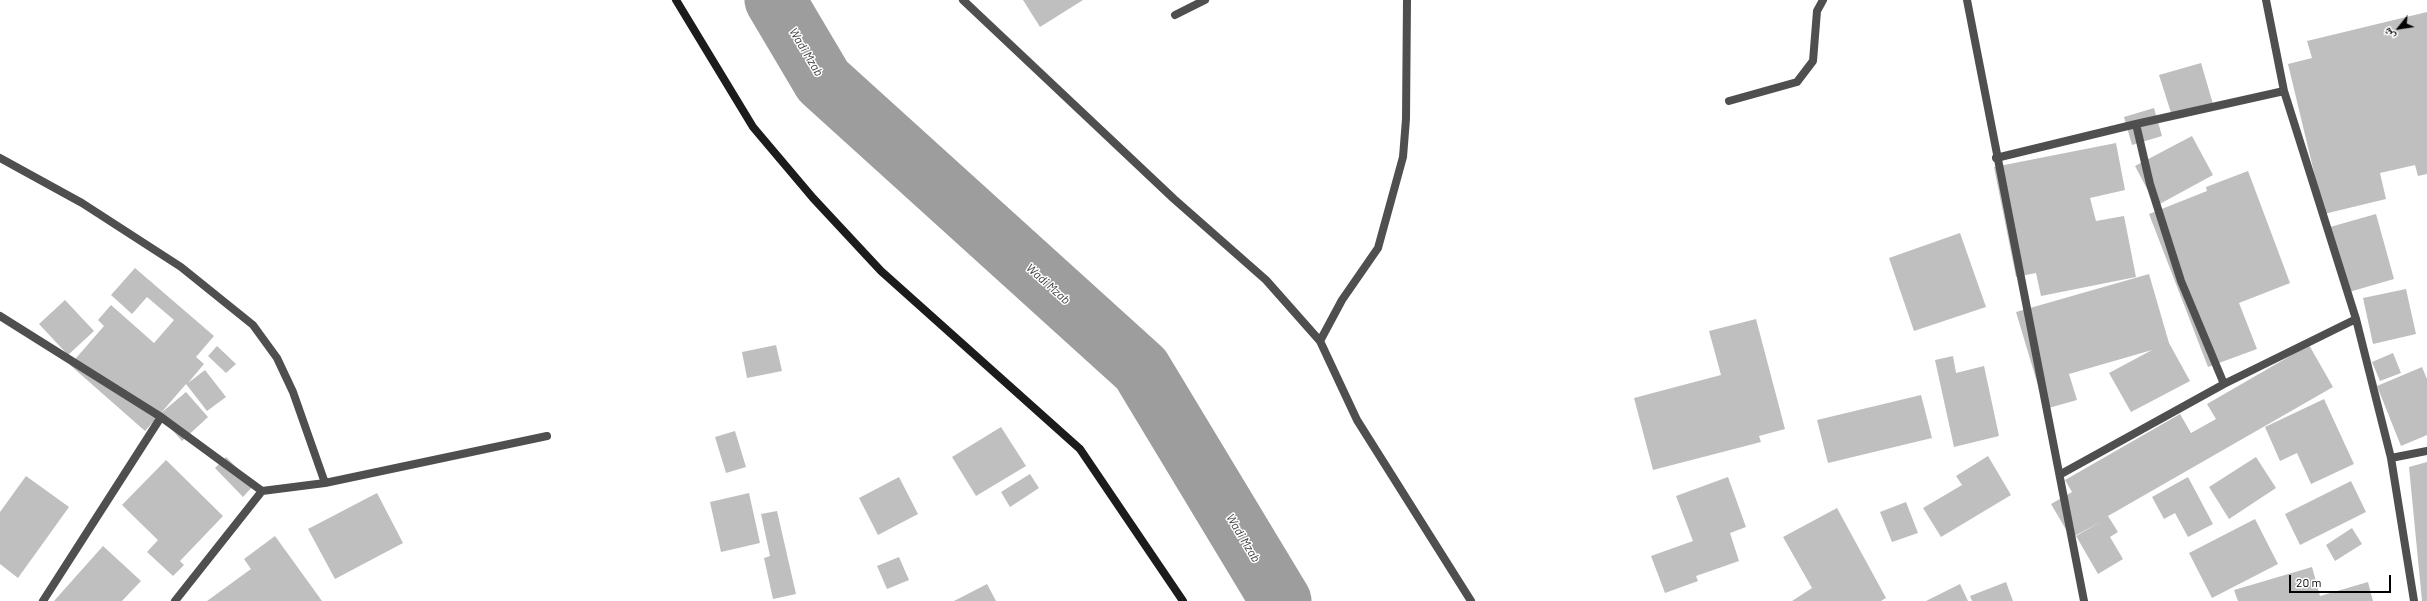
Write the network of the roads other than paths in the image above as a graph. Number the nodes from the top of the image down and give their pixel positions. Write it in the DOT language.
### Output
graph roads {
  1 [pos="676,0"];
  2 [pos="963,0"];
  3 [pos="1205,0"];
  4 [pos="1407,0"];
  5 [pos="1823,0"];
  6 [pos="1967,0"];
  7 [pos="2266,0"];
  8 [pos="1175,15"];
  9 [pos="2284,91"];
  10 [pos="1729,101"];
  11 [pos="2136,124"];
  12 [pos="0,158"];
  13 [pos="1996,158"];
  14 [pos="0,316"];
  15 [pos="2356,319"];
  16 [pos="1320,341"];
  17 [pos="2224,384"];
  18 [pos="161,417"];
  19 [pos="547,436"];
  20 [pos="2427,451"];
  21 [pos="2391,458"];
  22 [pos="2061,474"];
  23 [pos="325,483"];
  24 [pos="262,491"];
  25 [pos="43,601"];
  26 [pos="175,601"];
  27 [pos="1183,601"];
  28 [pos="1471,601"];
  29 [pos="2084,601"];
  30 [pos="2414,601"];
  1 -- 27 [label="street"];
  2 -- 16 [label="street"];
  3 -- 8 [label="street"];
  4 -- 16 [label="street"];
  5 -- 10 [label="street"];
  6 -- 13 [label="street"];
  7 -- 9 [label="street"];
  9 -- 11 [label="street"];
  9 -- 15 [label="street"];
  11 -- 13 [label="street"];
  11 -- 17 [label="street"];
  12 -- 23 [label="street"];
  13 -- 22 [label="street"];
  14 -- 18 [label="street"];
  15 -- 17 [label="street"];
  15 -- 21 [label="street"];
  16 -- 28 [label="street"];
  17 -- 22 [label="street"];
  18 -- 24 [label="street"];
  18 -- 25 [label="street"];
  19 -- 23 [label="street"];
  20 -- 21 [label="street"];
  21 -- 30 [label="street"];
  22 -- 29 [label="street"];
  23 -- 24 [label="street"];
  24 -- 26 [label="street"];
}
